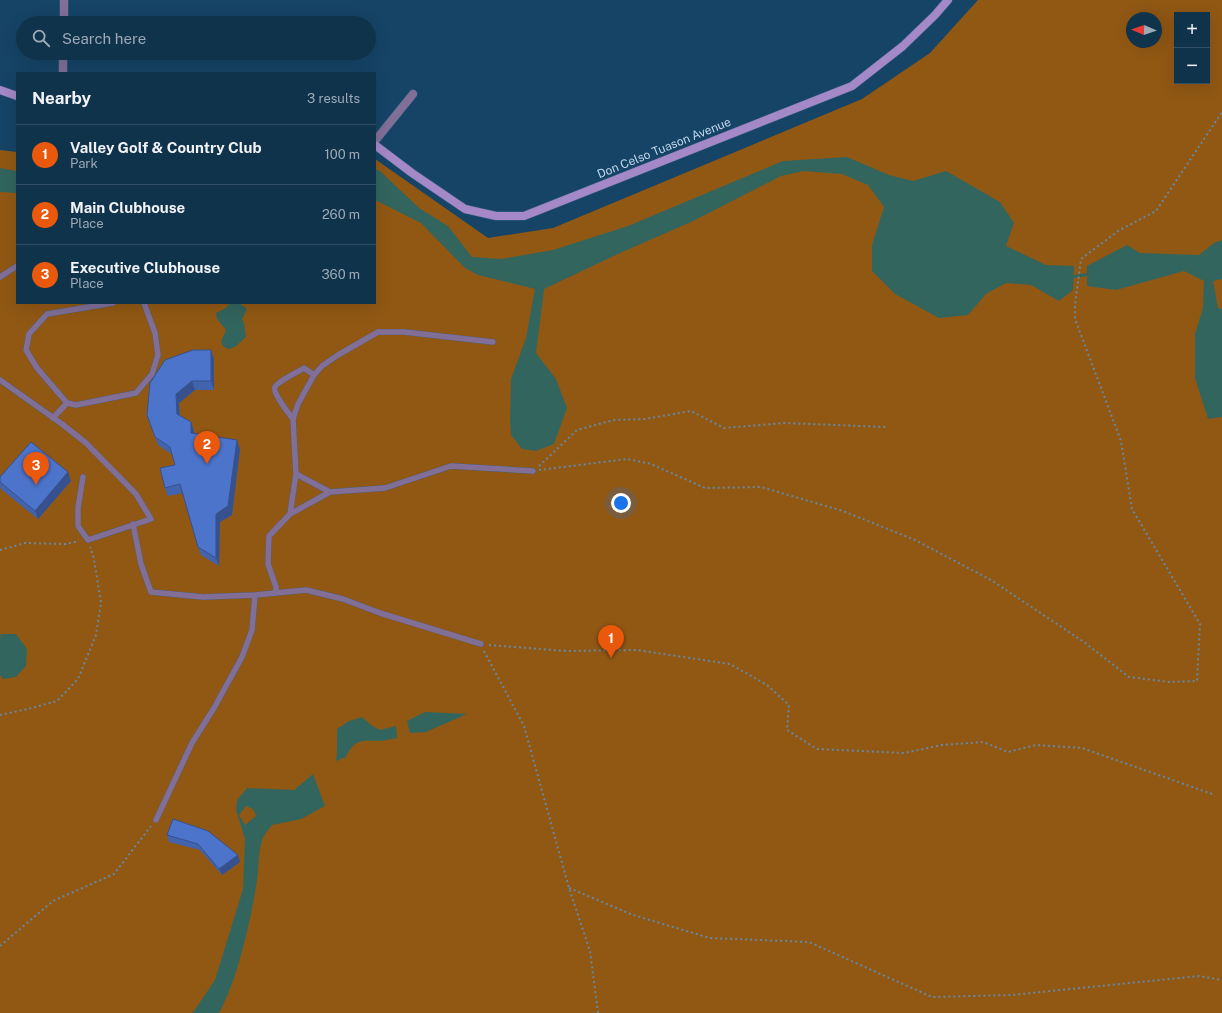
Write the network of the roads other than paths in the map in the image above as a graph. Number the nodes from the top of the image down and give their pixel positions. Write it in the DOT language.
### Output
graph roads {
  1 [pos="64,0"];
  2 [pos="948,0"];
  3 [pos="64,16"];
  4 [pos="63,60"];
  5 [pos="63,72"];
  6 [pos="0,90"];
  7 [pos="413,94"];
  8 [pos="16,96"];
  9 [pos="376,140"];
  10 [pos="376,146"];
  11 [pos="16,267"];
  12 [pos="0,277"];
  13 [pos="107,304"];
  14 [pos="144,304"];
  15 [pos="493,342"];
  16 [pos="314,375"];
  17 [pos="0,380"];
  18 [pos="67,402"];
  19 [pos="53,418"];
  20 [pos="293,419"];
  21 [pos="533,470"];
  22 [pos="296,474"];
  23 [pos="83,477"];
  24 [pos="330,492"];
  25 [pos="290,514"];
  26 [pos="132,524"];
  27 [pos="276,593"];
  28 [pos="255,595"];
  29 [pos="481,644"];
  30 [pos="156,820"];
  1 -- 3 [label="street"];
  2 -- 10 [label="street, Don Celso Tuason Avenue"];
  4 -- 5 [label="street"];
  6 -- 8 [label="street"];
  7 -- 9 [label="street"];
  11 -- 12 [label="lane"];
  13 -- 18 [label="lane"];
  14 -- 18 [label="lane"];
  15 -- 16 [label="lane"];
  16 -- 20 [label="lane"];
  16 -- 20 [label="lane"];
  17 -- 19 [label="lane"];
  18 -- 19 [label="lane"];
  19 -- 26 [label="lane"];
  20 -- 22 [label="lane"];
  21 -- 24 [label="lane"];
  22 -- 24 [label="lane"];
  22 -- 25 [label="lane"];
  23 -- 26 [label="lane"];
  24 -- 25 [label="lane"];
  25 -- 27 [label="lane"];
  26 -- 28 [label="lane"];
  27 -- 28 [label="lane"];
  27 -- 29 [label="lane"];
  28 -- 30 [label="lane"];
}
